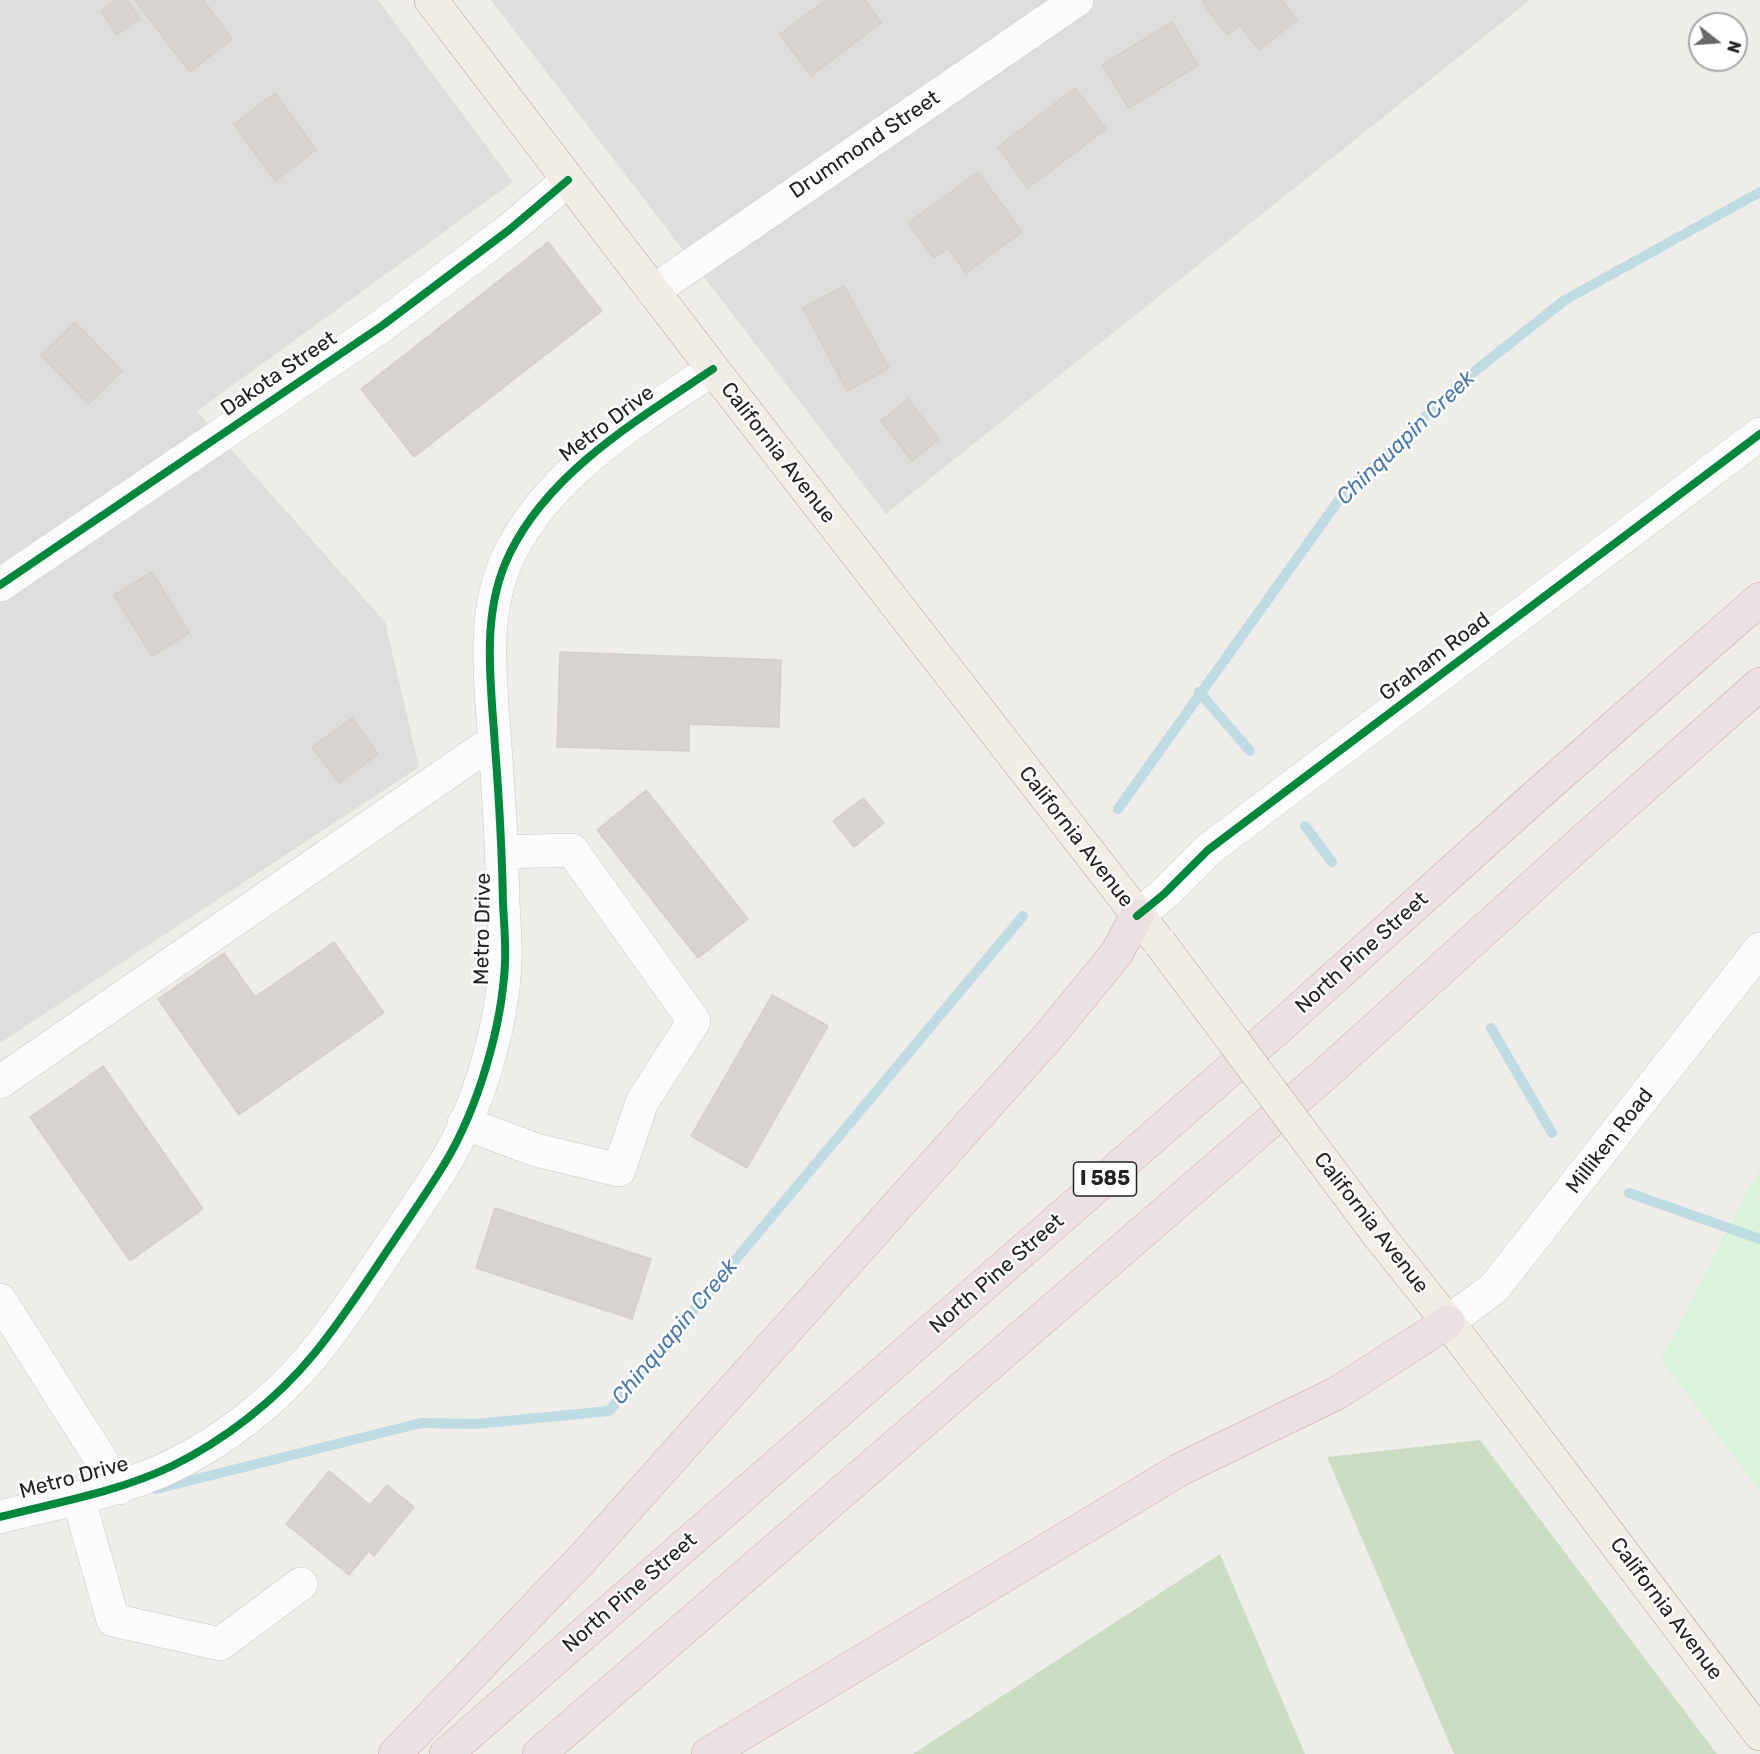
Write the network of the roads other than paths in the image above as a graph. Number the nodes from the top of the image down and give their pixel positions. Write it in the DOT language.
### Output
graph roads {
  1 [pos="431,0"];
  2 [pos="1077,0"];
  3 [pos="568,180"];
  4 [pos="652,291"];
  5 [pos="713,369"];
  6 [pos="1760,434"];
  7 [pos="0,585"];
  8 [pos="1760,599"];
  9 [pos="1760,684"];
  10 [pos="495,740"];
  11 [pos="502,852"];
  12 [pos="1137,916"];
  13 [pos="1760,949"];
  14 [pos="0,1082"];
  15 [pos="464,1124"];
  16 [pos="0,1300"];
  17 [pos="1449,1322"];
  18 [pos="119,1488"];
  19 [pos="78,1497"];
  20 [pos="0,1517"];
  21 [pos="301,1584"];
  22 [pos="1760,1734"];
  23 [pos="395,1754"];
  24 [pos="446,1754"];
  25 [pos="539,1754"];
  26 [pos="708,1754"];
  1 -- 3 [label="main road, California Avenue"];
  2 -- 4 [label="street, Drummond Street"];
  3 -- 4 [label="main road, California Avenue"];
  3 -- 7 [label="street, Dakota Street"];
  4 -- 5 [label="main road, California Avenue"];
  5 -- 10 [label="street, Metro Drive"];
  5 -- 12 [label="main road, California Avenue"];
  6 -- 12 [label="street, Graham Road"];
  8 -- 24 [label="highway, North Pine Street / I 585"];
  9 -- 25 [label="highway"];
  10 -- 11 [label="street, Metro Drive"];
  10 -- 14 [label="street"];
  11 -- 15 [label="street, Metro Drive"];
  11 -- 15 [label="street"];
  12 -- 17 [label="main road, California Avenue, bridge"];
  12 -- 23 [label="highway"];
  13 -- 17 [label="street, Milliken Road"];
  15 -- 18 [label="street, Metro Drive"];
  16 -- 18 [label="street"];
  17 -- 22 [label="main road, California Avenue"];
  17 -- 26 [label="highway"];
  18 -- 19 [label="street, Metro Drive"];
  19 -- 20 [label="street, Metro Drive"];
  19 -- 21 [label="street"];
}
